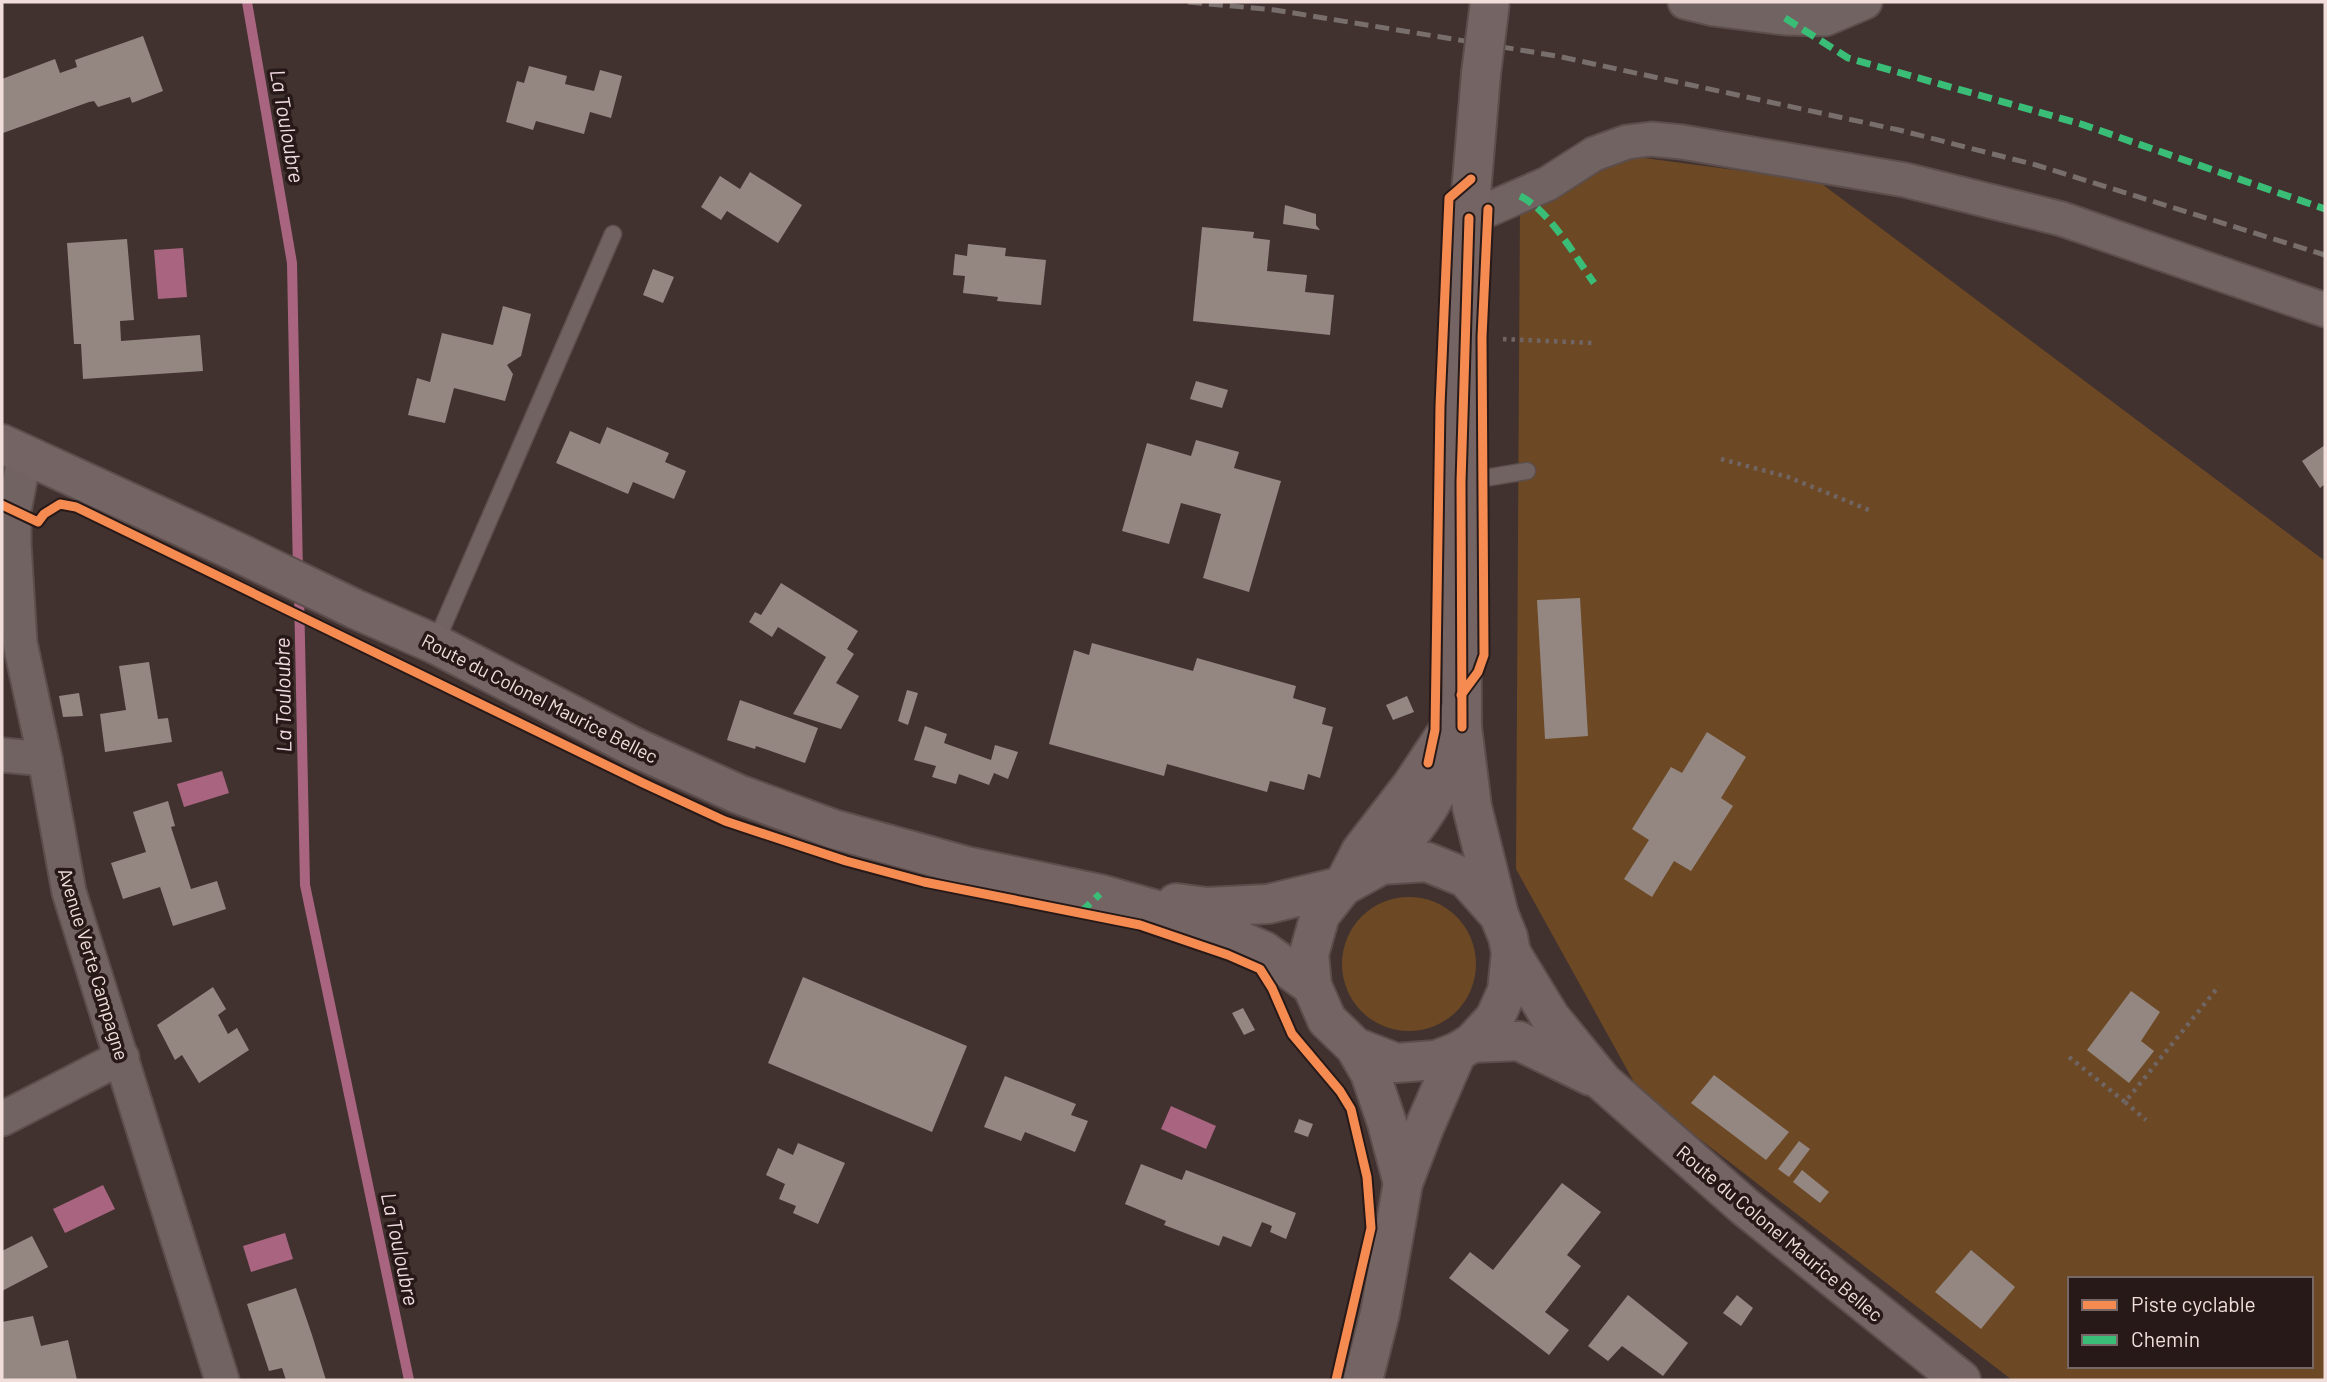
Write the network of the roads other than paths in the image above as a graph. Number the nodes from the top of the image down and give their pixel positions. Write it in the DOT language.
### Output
graph roads {
  1 [pos="1490,2"];
  2 [pos="1685,2"];
  3 [pos="1865,2"];
  4 [pos="1469,218"];
  5 [pos="613,234"];
  6 [pos="2325,310"];
  7 [pos="14,449"];
  8 [pos="1527,471"];
  9 [pos="1461,482"];
  10 [pos="435,644"];
  11 [pos="1461,719"];
  12 [pos="2,755"];
  13 [pos="45,759"];
  14 [pos="1381,865"];
  15 [pos="1343,886"];
  16 [pos="1100,894"];
  17 [pos="1499,915"];
  18 [pos="1511,953"];
  19 [pos="1312,986"];
  20 [pos="1355,1047"];
  21 [pos="1465,1047"];
  22 [pos="122,1057"];
  23 [pos="1603,1082"];
  24 [pos="2,1119"];
  25 [pos="1403,1183"];
  26 [pos="222,1380"];
  27 [pos="1363,1380"];
  28 [pos="1961,1380"];
  1 -- 4 [label="main road, bridge"];
  2 -- 3 [label="street"];
  4 -- 6 [label="street"];
  4 -- 9 [label="main road"];
  5 -- 10 [label="lane"];
  7 -- 10 [label="main road, Route du Colonel Maurice Bellec"];
  7 -- 13 [label="street, Avenue Verte Campagne"];
  8 -- 9 [label="lane"];
  9 -- 11 [label="main road"];
  10 -- 16 [label="main road, Route du Colonel Maurice Bellec"];
  11 -- 14 [label="main road"];
  11 -- 15 [label="main road"];
  11 -- 17 [label="main road"];
  12 -- 13 [label="street"];
  13 -- 22 [label="street, Avenue Verte Campagne"];
  14 -- 15 [label="main road"];
  14 -- 17 [label="main road"];
  15 -- 16 [label="main road, Route du Colonel Maurice Bellec"];
  15 -- 19 [label="main road"];
  16 -- 19 [label="main road, Route du Colonel Maurice Bellec"];
  17 -- 18 [label="main road"];
  18 -- 21 [label="main road"];
  18 -- 23 [label="main road, Route du Colonel Maurice Bellec"];
  19 -- 20 [label="main road"];
  20 -- 21 [label="main road"];
  20 -- 25 [label="main road"];
  21 -- 23 [label="main road, Route du Colonel Maurice Bellec"];
  21 -- 25 [label="main road"];
  22 -- 24 [label="street"];
  22 -- 26 [label="street, Avenue Verte Campagne"];
  23 -- 28 [label="main road, Route du Colonel Maurice Bellec"];
  25 -- 27 [label="main road"];
}
